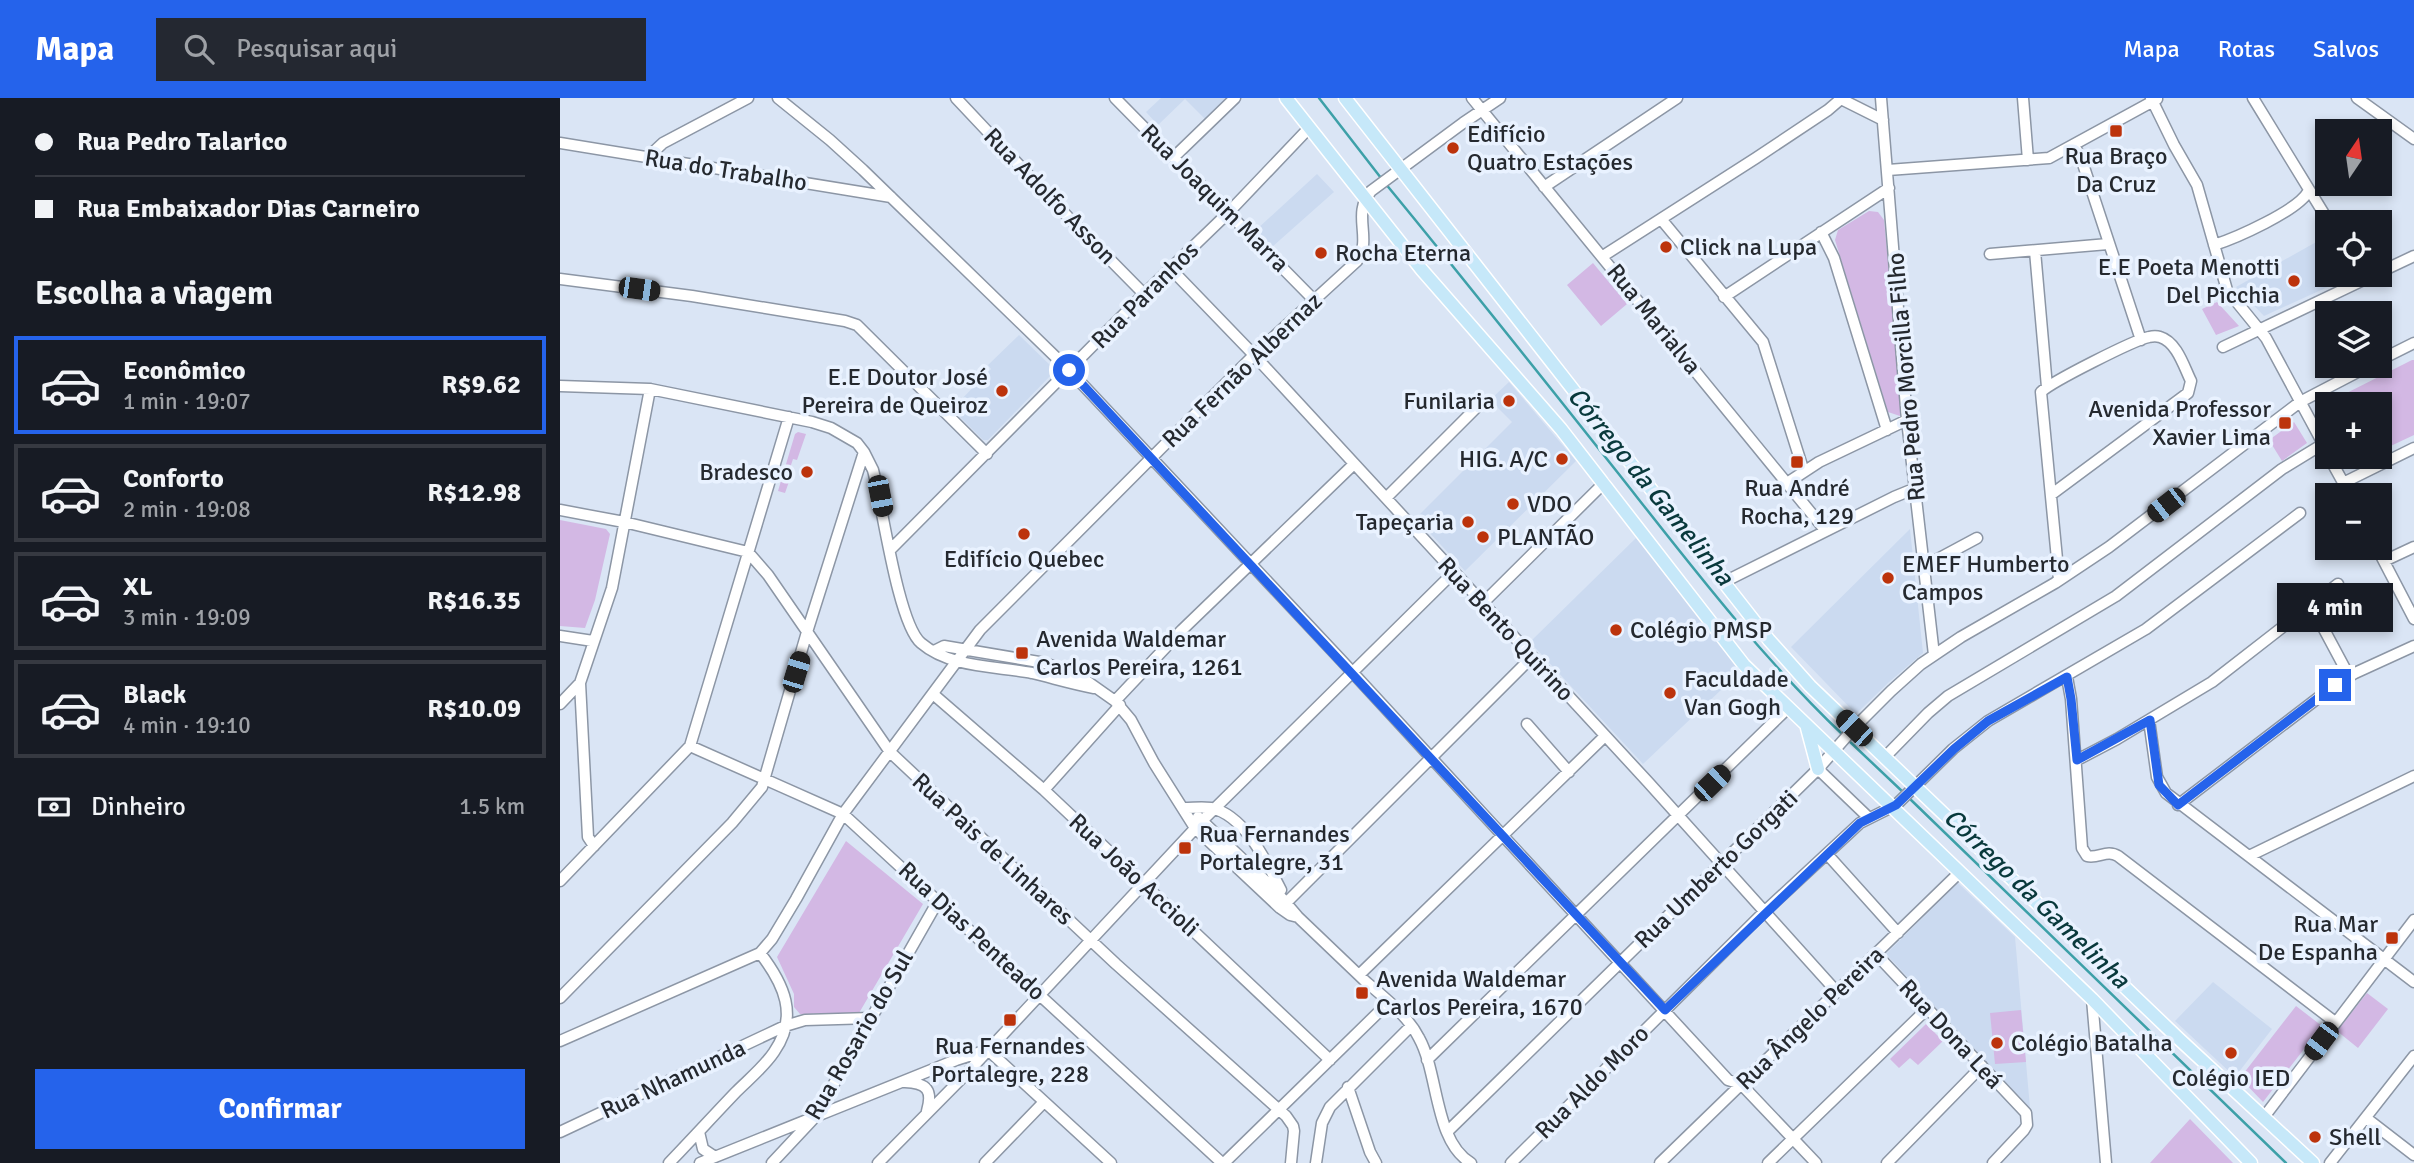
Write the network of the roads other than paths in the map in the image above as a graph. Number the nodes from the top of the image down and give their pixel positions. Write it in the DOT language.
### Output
graph roads {
  1 [pos="748,98"];
  2 [pos="778,98"];
  3 [pos="956,98"];
  4 [pos="1115,98"];
  5 [pos="1235,98"];
  6 [pos="1286,98"];
  7 [pos="1345,98"];
  8 [pos="1472,98"];
  9 [pos="1500,98"];
  10 [pos="1677,98"];
  11 [pos="1881,98"];
  12 [pos="2023,98"];
  13 [pos="2253,98"];
  14 [pos="2357,98"];
  15 [pos="1841,99"];
  16 [pos="2154,99"];
  17 [pos="1482,110"];
  18 [pos="1883,120"];
  19 [pos="1309,128"];
  20 [pos="2413,137"];
  21 [pos="560,143"];
  22 [pos="2074,145"];
  23 [pos="648,157"];
  24 [pos="1174,157"];
  25 [pos="2028,160"];
  26 [pos="1401,169"];
  27 [pos="1888,170"];
  28 [pos="1544,187"];
  29 [pos="1889,188"];
  30 [pos="2308,192"];
  31 [pos="891,197"];
  32 [pos="1366,198"];
  33 [pos="2321,210"];
  34 [pos="1229,212"];
  35 [pos="1661,219"];
  36 [pos="1821,232"];
  37 [pos="2108,244"];
  38 [pos="2214,245"];
  39 [pos="2035,251"];
  40 [pos="1990,254"];
  41 [pos="1603,256"];
  42 [pos="2414,256"];
  43 [pos="2392,266"];
  44 [pos="1171,269"];
  45 [pos="560,279"];
  46 [pos="2349,287"];
  47 [pos="1144,294"];
  48 [pos="1724,297"];
  49 [pos="1314,300"];
  50 [pos="2260,330"];
  51 [pos="2141,340"];
  52 [pos="2414,343"];
  53 [pos="2223,347"];
  54 [pos="2392,354"];
  55 [pos="1254,355"];
  56 [pos="1069,370"];
  57 [pos="2346,378"];
  58 [pos="560,386"];
  59 [pos="2045,388"];
  60 [pos="650,389"];
  61 [pos="1483,401"];
  62 [pos="2300,402"];
  63 [pos="789,417"];
  64 [pos="1907,420"];
  65 [pos="2315,429"];
  66 [pos="1887,430"];
  67 [pos="2414,448"];
  68 [pos="864,452"];
  69 [pos="987,454"];
  70 [pos="2315,456"];
  71 [pos="1151,458"];
  72 [pos="1354,464"];
  73 [pos="2336,469"];
  74 [pos="1804,472"];
  75 [pos="1604,483"];
  76 [pos="1787,483"];
  77 [pos="2343,483"];
  78 [pos="1916,488"];
  79 [pos="2052,494"];
  80 [pos="1385,498"];
  81 [pos="560,510"];
  82 [pos="2300,513"];
  83 [pos="624,522"];
  84 [pos="1825,530"];
  85 [pos="1977,538"];
  86 [pos="2414,547"];
  87 [pos="891,549"];
  88 [pos="748,552"];
  89 [pos="2384,561"];
  90 [pos="1251,562"];
  91 [pos="1923,567"];
  92 [pos="1453,573"];
  93 [pos="2059,580"];
  94 [pos="1724,582"];
  95 [pos="2338,584"];
  96 [pos="1482,604"];
  97 [pos="2311,605"];
  98 [pos="2414,619"];
  99 [pos="980,630"];
  100 [pos="807,632"];
  101 [pos="560,636"];
  102 [pos="593,641"];
  103 [pos="2414,646"];
  104 [pos="966,649"];
  105 [pos="934,651"];
  106 [pos="988,652"];
  107 [pos="1934,655"];
  108 [pos="1532,657"];
  109 [pos="958,661"];
  110 [pos="1351,671"];
  111 [pos="2349,676"];
  112 [pos="2067,677"];
  113 [pos="580,683"];
  114 [pos="1094,688"];
  115 [pos="933,694"];
  116 [pos="1118,703"];
  117 [pos="560,704"];
  118 [pos="1788,708"];
  119 [pos="2150,720"];
  120 [pos="1527,724"];
  121 [pos="1805,724"];
  122 [pos="1852,731"];
  123 [pos="1605,736"];
  124 [pos="690,746"];
  125 [pos="1835,750"];
  126 [pos="890,752"];
  127 [pos="1885,757"];
  128 [pos="1432,758"];
  129 [pos="2077,760"];
  130 [pos="1818,769"];
  131 [pos="1569,772"];
  132 [pos="2414,776"];
  133 [pos="765,780"];
  134 [pos="1913,789"];
  135 [pos="1044,790"];
  136 [pos="2178,805"];
  137 [pos="1894,806"];
  138 [pos="1184,808"];
  139 [pos="1214,808"];
  140 [pos="843,814"];
  141 [pos="1678,816"];
  142 [pos="1868,817"];
  143 [pos="1199,824"];
  144 [pos="1503,836"];
  145 [pos="594,846"];
  146 [pos="1827,854"];
  147 [pos="2249,856"];
  148 [pos="1721,864"];
  149 [pos="1961,872"];
  150 [pos="560,881"];
  151 [pos="1144,884"];
  152 [pos="938,901"];
  153 [pos="1287,902"];
  154 [pos="1764,912"];
  155 [pos="1577,916"];
  156 [pos="1298,918"];
  157 [pos="2414,920"];
  158 [pos="1898,933"];
  159 [pos="1091,940"];
  160 [pos="760,953"];
  161 [pos="1876,954"];
  162 [pos="2383,959"];
  163 [pos="1620,963"];
  164 [pos="1359,975"];
  165 [pos="2414,982"];
  166 [pos="1838,992"];
  167 [pos="1040,994"];
  168 [pos="560,998"];
  169 [pos="2092,999"];
  170 [pos="1389,1002"];
  171 [pos="1927,1008"];
  172 [pos="1665,1010"];
  173 [pos="871,1018"];
  174 [pos="2335,1022"];
  175 [pos="785,1026"];
  176 [pos="1411,1026"];
  177 [pos="560,1041"];
  178 [pos="988,1050"];
  179 [pos="2413,1059"];
  180 [pos="956,1060"];
  181 [pos="1330,1060"];
  182 [pos="1427,1060"];
  183 [pos="1982,1066"];
  184 [pos="966,1074"];
  185 [pos="902,1082"];
  186 [pos="1741,1084"];
  187 [pos="1348,1087"];
  188 [pos="1044,1102"];
  189 [pos="1278,1111"];
  190 [pos="926,1114"];
  191 [pos="815,1117"];
  192 [pos="2264,1117"];
  193 [pos="2366,1118"];
  194 [pos="560,1132"];
  195 [pos="699,1132"];
  196 [pos="1447,1132"];
  197 [pos="1793,1138"];
  198 [pos="2414,1155"];
  199 [pos="715,1157"];
  200 [pos="1106,1162"];
  201 [pos="669,1163"];
  202 [pos="700,1163"];
  203 [pos="772,1163"];
  204 [pos="878,1163"];
  205 [pos="985,1163"];
  206 [pos="1224,1163"];
  207 [pos="1291,1163"];
  208 [pos="1316,1163"];
  209 [pos="1376,1163"];
  210 [pos="1471,1163"];
  211 [pos="1511,1163"];
  212 [pos="1660,1163"];
  213 [pos="1768,1163"];
  214 [pos="1816,1163"];
  215 [pos="1887,1163"];
  216 [pos="1993,1163"];
  217 [pos="2106,1163"];
  218 [pos="2250,1163"];
  219 [pos="2313,1163"];
  220 [pos="2330,1163"];
  1 -- 23 [label="street"];
  2 -- 31 [label="street"];
  3 -- 47 [label="street, Rua Adolfo Asson"];
  4 -- 24 [label="street, Rua Joaquim Marra"];
  5 -- 24 [label="street"];
  6 -- 19 [label="main road"];
  7 -- 26 [label="main road"];
  8 -- 17 [label="street, Rua Marialva"];
  9 -- 17 [label="street"];
  10 -- 28 [label="street"];
  11 -- 18 [label="street, Rua Pedro Morcilla Filho"];
  12 -- 25 [label="street"];
  13 -- 30 [label="street"];
  14 -- 20 [label="street"];
  15 -- 18 [label="street"];
  15 -- 35 [label="street"];
  16 -- 22 [label="street"];
  16 -- 38 [label="street"];
  17 -- 26 [label="street"];
  17 -- 28 [label="street, Rua Marialva"];
  18 -- 27 [label="street, Rua Pedro Morcilla Filho"];
  19 -- 32 [label="main road"];
  19 -- 34 [label="street, Rua Paranhos"];
  21 -- 23 [label="street, Rua do Trabalho"];
  22 -- 25 [label="street"];
  22 -- 37 [label="street"];
  23 -- 31 [label="street, Rua do Trabalho"];
  24 -- 34 [label="street, Rua Joaquim Marra"];
  25 -- 27 [label="street"];
  26 -- 32 [label="street"];
  26 -- 94 [label="main road"];
  27 -- 29 [label="street, Rua Pedro Morcilla Filho"];
  28 -- 41 [label="street, Rua Marialva"];
  29 -- 36 [label="street"];
  29 -- 64 [label="street, Rua Pedro Morcilla Filho"];
  30 -- 33 [label="street"];
  30 -- 38 [label="street"];
  31 -- 56 [label="street"];
  32 -- 49 [label="street, Rua Fernão Albernaz"];
  32 -- 75 [label="main road"];
  34 -- 44 [label="street, Rua Paranhos"];
  34 -- 49 [label="street, Rua Joaquim Marra"];
  35 -- 41 [label="street"];
  35 -- 48 [label="street"];
  36 -- 48 [label="street"];
  36 -- 66 [label="street"];
  37 -- 39 [label="street"];
  37 -- 51 [label="street"];
  38 -- 50 [label="street"];
  39 -- 40 [label="street"];
  39 -- 59 [label="street"];
  41 -- 76 [label="street, Rua Marialva"];
  42 -- 43 [label="street"];
  44 -- 47 [label="street, Rua Paranhos"];
  44 -- 55 [label="street, Rua Bento Quirino"];
  45 -- 69 [label="street"];
  46 -- 50 [label="street"];
  47 -- 56 [label="street, Rua Paranhos"];
  48 -- 74 [label="street"];
  49 -- 55 [label="street, Rua Fernão Albernaz"];
  50 -- 53 [label="street"];
  50 -- 62 [label="street"];
  51 -- 59 [label="street"];
  51 -- 79 [label="street"];
  52 -- 54 [label="street"];
  55 -- 71 [label="street, Rua Fernão Albernaz"];
  55 -- 72 [label="street, Rua Bento Quirino"];
  56 -- 69 [label="street, Rua Paranhos"];
  56 -- 71 [label="street"];
  57 -- 62 [label="street, Rua Umberto Gorgati"];
  58 -- 60 [label="street"];
  59 -- 79 [label="street"];
  60 -- 63 [label="street"];
  60 -- 83 [label="street"];
  61 -- 80 [label="street"];
  62 -- 65 [label="street"];
  62 -- 93 [label="street, Rua Umberto Gorgati"];
  63 -- 68 [label="street"];
  63 -- 88 [label="street"];
  64 -- 66 [label="street"];
  64 -- 78 [label="street, Rua Pedro Morcilla Filho"];
  66 -- 74 [label="street"];
  67 -- 77 [label="street"];
  68 -- 87 [label="street"];
  68 -- 100 [label="street"];
  69 -- 87 [label="street, Rua Paranhos"];
  70 -- 127 [label="street"];
  71 -- 90 [label="street"];
  71 -- 99 [label="street, Rua Fernão Albernaz"];
  72 -- 80 [label="street, Rua Bento Quirino"];
  72 -- 90 [label="street"];
  73 -- 77 [label="street"];
  74 -- 76 [label="street"];
  75 -- 96 [label="street"];
  75 -- 118 [label="main road"];
  76 -- 84 [label="street, Rua Marialva"];
  78 -- 84 [label="street"];
  78 -- 91 [label="street, Rua Pedro Morcilla Filho"];
  79 -- 93 [label="street"];
  80 -- 92 [label="street, Rua Bento Quirino"];
  81 -- 83 [label="street"];
  82 -- 112 [label="street"];
  83 -- 88 [label="street"];
  83 -- 102 [label="street"];
  84 -- 94 [label="street"];
  85 -- 91 [label="street"];
  86 -- 89 [label="street"];
  87 -- 105 [label="street"];
  88 -- 100 [label="street, Rua Pais de Linhares"];
  88 -- 124 [label="street"];
  89 -- 98 [label="street"];
  90 -- 110 [label="street"];
  90 -- 116 [label="street"];
  91 -- 107 [label="street, Rua Pedro Morcilla Filho"];
  92 -- 96 [label="street, Rua Bento Quirino"];
  92 -- 110 [label="street"];
  93 -- 107 [label="street, Rua Umberto Gorgati"];
  94 -- 122 [label="main road"];
  95 -- 97 [label="street"];
  96 -- 108 [label="street, Rua Bento Quirino"];
  97 -- 111 [label="street"];
  97 -- 119 [label="street"];
  99 -- 104 [label="street, Rua Fernão Albernaz"];
  99 -- 106 [label="street"];
  100 -- 126 [label="street, Rua Pais de Linhares"];
  100 -- 133 [label="street"];
  101 -- 102 [label="street"];
  102 -- 113 [label="street"];
  103 -- 111 [label="street"];
  104 -- 105 [label="street"];
  104 -- 106 [label="street"];
  104 -- 109 [label="street, Rua Fernão Albernaz"];
  105 -- 109 [label="street"];
  106 -- 114 [label="street"];
  107 -- 122 [label="street, Rua Umberto Gorgati"];
  108 -- 123 [label="street, Rua Bento Quirino"];
  108 -- 128 [label="street"];
  109 -- 114 [label="street"];
  109 -- 115 [label="street, Rua Fernão Albernaz"];
  110 -- 128 [label="street"];
  110 -- 139 [label="street"];
  111 -- 136 [label="street"];
  112 -- 129 [label="street"];
  112 -- 134 [label="street"];
  113 -- 117 [label="street"];
  113 -- 145 [label="street"];
  114 -- 116 [label="street"];
  115 -- 126 [label="street, Rua Fernão Albernaz"];
  115 -- 135 [label="street, Rua João Accioli"];
  116 -- 135 [label="street"];
  116 -- 138 [label="street"];
  118 -- 121 [label="main road"];
  118 -- 141 [label="street"];
  119 -- 129 [label="street"];
  119 -- 136 [label="street"];
  120 -- 131 [label="street"];
  121 -- 125 [label="main road"];
  121 -- 130 [label="main road"];
  122 -- 125 [label="street, Rua Umberto Gorgati"];
  122 -- 127 [label="main road"];
  123 -- 131 [label="street"];
  123 -- 141 [label="street, Rua Bento Quirino"];
  124 -- 133 [label="street, Rua Dias Penteado"];
  124 -- 145 [label="street"];
  125 -- 130 [label="street, Rua Umberto Gorgati"];
  125 -- 137 [label="main road"];
  126 -- 140 [label="street, Rua Fernão Albernaz"];
  126 -- 159 [label="street, Rua Pais de Linhares"];
  127 -- 134 [label="main road"];
  128 -- 144 [label="street"];
  128 -- 153 [label="street"];
  129 -- 174 [label="street"];
  130 -- 142 [label="street"];
  130 -- 148 [label="street, Rua Umberto Gorgati"];
  131 -- 144 [label="street"];
  132 -- 147 [label="street"];
  133 -- 140 [label="street, Rua Dias Penteado"];
  133 -- 168 [label="street"];
  134 -- 137 [label="street"];
  134 -- 192 [label="main road"];
  135 -- 151 [label="street, Rua João Accioli"];
  136 -- 147 [label="street"];
  137 -- 142 [label="street, Rua Aldo Moro"];
  137 -- 149 [label="main road"];
  138 -- 139 [label="street"];
  138 -- 143 [label="street"];
  139 -- 143 [label="street"];
  139 -- 153 [label="street"];
  140 -- 152 [label="street, Rua Dias Penteado"];
  140 -- 160 [label="street, Rua Fernão Albernaz"];
  141 -- 148 [label="street, Rua Bento Quirino"];
  141 -- 155 [label="street"];
  142 -- 146 [label="street, Rua Aldo Moro"];
  143 -- 151 [label="street"];
  143 -- 153 [label="street"];
  143 -- 156 [label="street"];
  144 -- 155 [label="street"];
  144 -- 164 [label="street"];
  145 -- 150 [label="street"];
  146 -- 154 [label="street, Rua Aldo Moro"];
  146 -- 158 [label="street"];
  147 -- 162 [label="street"];
  148 -- 154 [label="street, Rua Bento Quirino"];
  148 -- 163 [label="street, Rua Umberto Gorgati"];
  149 -- 158 [label="street, Rua Ângelo Pereira"];
  149 -- 169 [label="main road"];
  151 -- 159 [label="street"];
  151 -- 181 [label="street, Rua João Accioli"];
  152 -- 167 [label="street, Rua Dias Penteado"];
  152 -- 173 [label="street, Rua Rosario do Sul"];
  153 -- 156 [label="street"];
  154 -- 166 [label="street, Rua Bento Quirino"];
  154 -- 172 [label="street, Rua Aldo Moro"];
  155 -- 163 [label="street"];
  155 -- 182 [label="street"];
  156 -- 164 [label="street"];
  157 -- 162 [label="street"];
  158 -- 161 [label="street, Rua Ângelo Pereira"];
  159 -- 167 [label="street"];
  159 -- 189 [label="street, Rua Pais de Linhares"];
  160 -- 175 [label="street"];
  160 -- 177 [label="street"];
  161 -- 166 [label="street, Rua Ângelo Pereira"];
  161 -- 171 [label="street, Rua Dona Leá"];
  162 -- 165 [label="street"];
  162 -- 174 [label="street"];
  163 -- 172 [label="street"];
  163 -- 196 [label="street, Rua Umberto Gorgati"];
  164 -- 170 [label="street"];
  166 -- 186 [label="street, Rua Ângelo Pereira"];
  167 -- 178 [label="street"];
  167 -- 206 [label="street, Rua Dias Penteado"];
  169 -- 217 [label="street"];
  169 -- 218 [label="main road"];
  170 -- 176 [label="street"];
  170 -- 181 [label="street"];
  171 -- 183 [label="street, Rua Dona Leá"];
  171 -- 197 [label="street"];
  172 -- 186 [label="street"];
  172 -- 211 [label="street, Rua Aldo Moro"];
  173 -- 175 [label="street, Rua Nhamunda"];
  173 -- 191 [label="street, Rua Rosario do Sul"];
  174 -- 192 [label="street"];
  175 -- 194 [label="street, Rua Nhamunda"];
  175 -- 195 [label="street"];
  176 -- 182 [label="street"];
  176 -- 187 [label="street"];
  178 -- 180 [label="street"];
  178 -- 184 [label="street"];
  178 -- 188 [label="street"];
  179 -- 193 [label="street"];
  180 -- 184 [label="street"];
  180 -- 185 [label="street"];
  181 -- 189 [label="street"];
  182 -- 196 [label="street"];
  183 -- 215 [label="street"];
  183 -- 216 [label="street, Rua Dona Leá"];
  184 -- 190 [label="street"];
  185 -- 190 [label="street"];
  185 -- 191 [label="street"];
  186 -- 197 [label="street"];
  186 -- 212 [label="street, Rua Ângelo Pereira"];
  187 -- 208 [label="street"];
  187 -- 209 [label="street"];
  188 -- 200 [label="street"];
  188 -- 205 [label="street"];
  189 -- 206 [label="street"];
  189 -- 207 [label="street"];
  190 -- 204 [label="street"];
  191 -- 199 [label="street"];
  191 -- 203 [label="street, Rua Rosario do Sul"];
  192 -- 219 [label="main road"];
  193 -- 198 [label="street"];
  193 -- 220 [label="street"];
  195 -- 199 [label="street"];
  195 -- 201 [label="street"];
  196 -- 210 [label="street"];
  197 -- 213 [label="street"];
  197 -- 214 [label="street"];
  199 -- 202 [label="street"];
}
